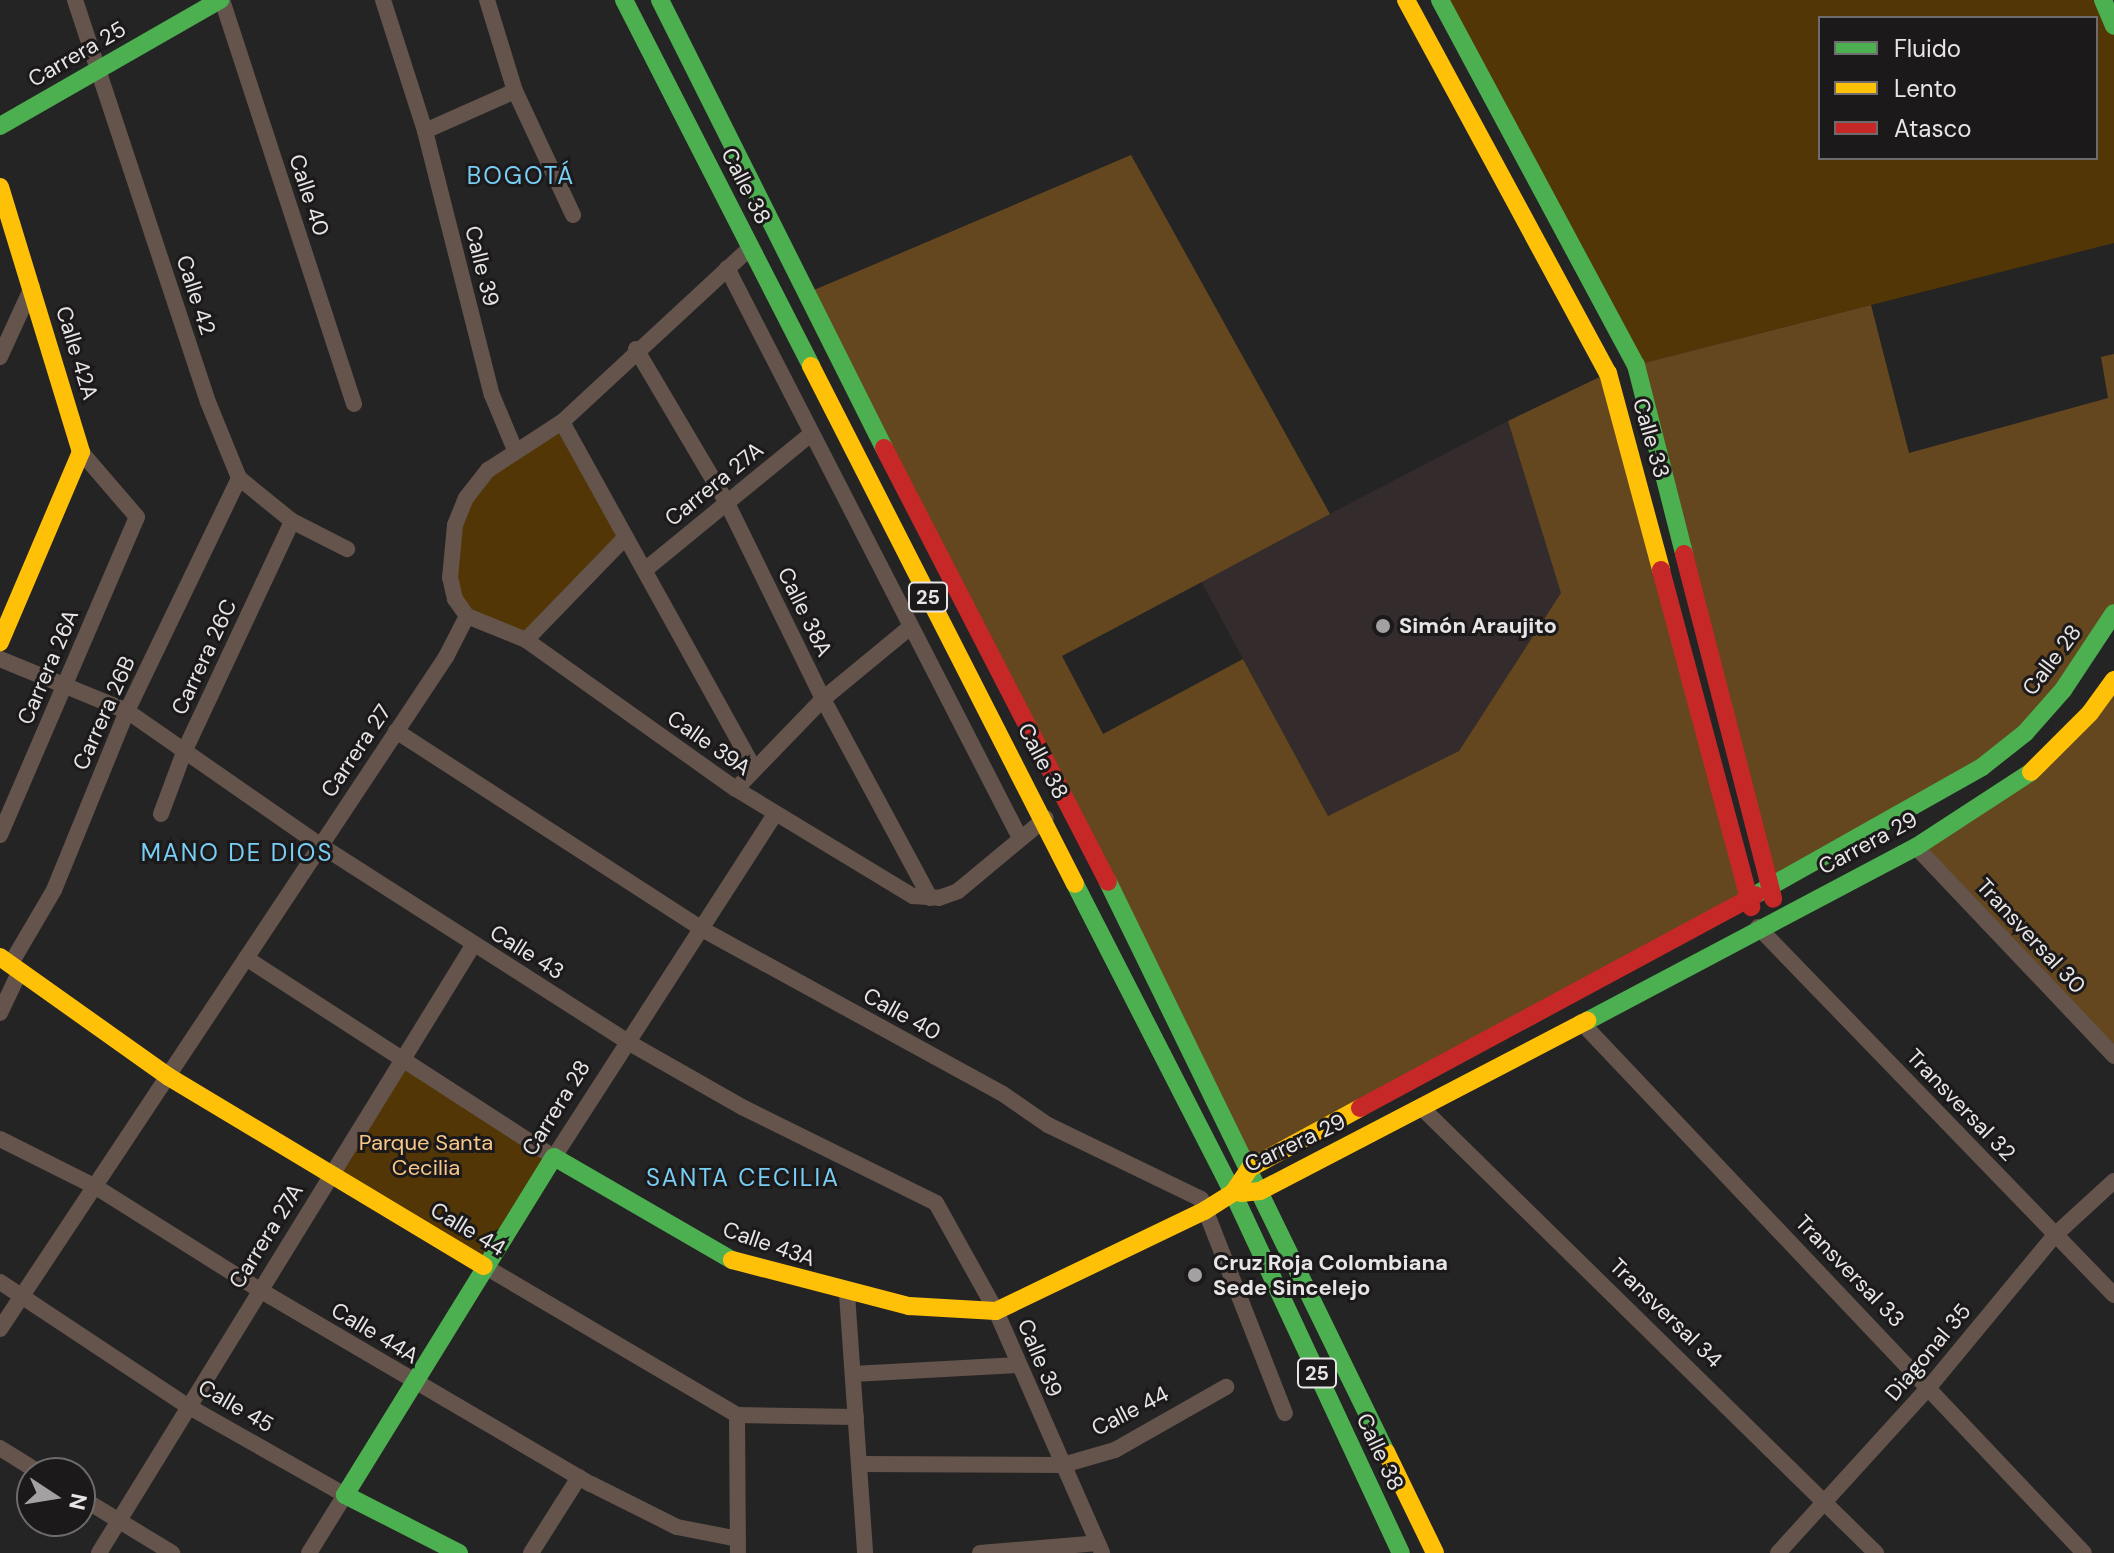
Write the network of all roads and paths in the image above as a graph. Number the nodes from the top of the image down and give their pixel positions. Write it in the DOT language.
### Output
graph roads {
  1 [pos="75,0"];
  2 [pos="221,0"];
  3 [pos="383,0"];
  4 [pos="487,0"];
  5 [pos="624,0"];
  6 [pos="660,0"];
  7 [pos="1406,0"];
  8 [pos="1440,0"];
  9 [pos="2103,0"];
  10 [pos="2114,26"];
  11 [pos="99,69"];
  12 [pos="515,91"];
  13 [pos="0,126"];
  14 [pos="425,131"];
  15 [pos="1529,170"];
  16 [pos="1503,183"];
  17 [pos="0,187"];
  18 [pos="573,215"];
  19 [pos="750,248"];
  20 [pos="727,268"];
  21 [pos="32,287"];
  22 [pos="636,349"];
  23 [pos="0,357"];
  24 [pos="354,404"];
  25 [pos="562,422"];
  26 [pos="811,434"];
  27 [pos="515,450"];
  28 [pos="81,452"];
  29 [pos="239,478"];
  30 [pos="727,503"];
  31 [pos="137,517"];
  32 [pos="292,521"];
  33 [pos="625,538"];
  34 [pos="347,549"];
  35 [pos="646,569"];
  36 [pos="2114,613"];
  37 [pos="467,616"];
  38 [pos="909,628"];
  39 [pos="526,640"];
  40 [pos="0,642"];
  41 [pos="0,659"];
  42 [pos="2114,680"];
  43 [pos="64,684"];
  44 [pos="823,699"];
  45 [pos="127,711"];
  46 [pos="396,731"];
  47 [pos="2025,733"];
  48 [pos="184,752"];
  49 [pos="754,768"];
  50 [pos="736,789"];
  51 [pos="161,814"];
  52 [pos="775,814"];
  53 [pos="1046,818"];
  54 [pos="0,835"];
  55 [pos="1020,838"];
  56 [pos="320,845"];
  57 [pos="1916,847"];
  58 [pos="1769,885"];
  59 [pos="1747,895"];
  60 [pos="930,898"];
  61 [pos="1779,917"];
  62 [pos="1758,927"];
  63 [pos="700,928"];
  64 [pos="474,944"];
  65 [pos="1777,944"];
  66 [pos="246,958"];
  67 [pos="10,965"];
  68 [pos="0,1013"];
  69 [pos="1581,1022"];
  70 [pos="626,1041"];
  71 [pos="2114,1056"];
  72 [pos="404,1060"];
  73 [pos="169,1077"];
  74 [pos="1422,1108"];
  75 [pos="0,1139"];
  76 [pos="554,1157"];
  77 [pos="1250,1168"];
  78 [pos="330,1175"];
  79 [pos="2114,1181"];
  80 [pos="96,1187"];
  81 [pos="1260,1191"];
  82 [pos="1233,1193"];
  83 [pos="1204,1211"];
  84 [pos="2055,1235"];
  85 [pos="484,1266"];
  86 [pos="0,1282"];
  87 [pos="258,1289"];
  88 [pos="847,1294"];
  89 [pos="24,1295"];
  90 [pos="2114,1295"];
  91 [pos="996,1311"];
  92 [pos="0,1329"];
  93 [pos="1019,1365"];
  94 [pos="853,1374"];
  95 [pos="414,1382"];
  96 [pos="1930,1386"];
  97 [pos="1226,1387"];
  98 [pos="186,1405"];
  99 [pos="1285,1413"];
  100 [pos="737,1415"];
  101 [pos="856,1417"];
  102 [pos="859,1464"];
  103 [pos="1063,1465"];
  104 [pos="579,1477"];
  105 [pos="345,1495"];
  106 [pos="1828,1501"];
  107 [pos="96,1506"];
  108 [pos="119,1520"];
  109 [pos="738,1546"];
  110 [pos="1100,1548"];
  111 [pos="99,1553"];
  112 [pos="172,1553"];
  113 [pos="309,1553"];
  114 [pos="459,1553"];
  115 [pos="531,1553"];
  116 [pos="865,1553"];
  117 [pos="980,1553"];
  118 [pos="1401,1553"];
  119 [pos="1435,1553"];
  120 [pos="1778,1553"];
  121 [pos="1876,1553"];
  122 [pos="2084,1553"];
  1 -- 11 [label="street, Calle 42"];
  2 -- 11 [label="main road, Carrera 25"];
  2 -- 24 [label="street, Calle 40"];
  3 -- 14 [label="street, Calle 39"];
  4 -- 12 [label="street"];
  5 -- 19 [label="main road, Calle 38 / 25"];
  6 -- 77 [label="main road, Calle 38 / 25"];
  7 -- 16 [label="main road, Calle 33"];
  8 -- 15 [label="main road, Calle 33"];
  9 -- 10 [label="main road"];
  11 -- 13 [label="main road, Carrera 25"];
  11 -- 29 [label="street, Calle 42"];
  12 -- 14 [label="street"];
  12 -- 18 [label="street"];
  14 -- 27 [label="street, Calle 39"];
  15 -- 16 [label="main road"];
  15 -- 58 [label="main road, Calle 33"];
  16 -- 59 [label="main road, Calle 33"];
  17 -- 21 [label="main road, Calle 42A"];
  19 -- 20 [label="street"];
  19 -- 53 [label="main road, Calle 38 / 25"];
  20 -- 22 [label="street"];
  20 -- 26 [label="street"];
  21 -- 23 [label="street"];
  21 -- 28 [label="main road, Calle 42A"];
  22 -- 25 [label="street"];
  22 -- 30 [label="street, Calle 38A"];
  25 -- 27 [label="street"];
  25 -- 33 [label="street"];
  26 -- 30 [label="street, Carrera 27A"];
  26 -- 38 [label="street"];
  27 -- 37 [label="street"];
  28 -- 31 [label="street, Calle 42A"];
  28 -- 40 [label="main road"];
  29 -- 32 [label="street, Calle 42"];
  29 -- 45 [label="street, Carrera 26B"];
  30 -- 35 [label="street, Carrera 27A"];
  30 -- 44 [label="street, Calle 38A"];
  31 -- 43 [label="street, Carrera 26A"];
  32 -- 34 [label="street, Calle 42"];
  32 -- 48 [label="street, Carrera 26C"];
  33 -- 35 [label="street"];
  33 -- 39 [label="street"];
  35 -- 49 [label="street"];
  36 -- 47 [label="main road, Calle 28"];
  37 -- 39 [label="street, Calle 39A"];
  37 -- 46 [label="street, Carrera 27"];
  38 -- 44 [label="street"];
  38 -- 55 [label="street"];
  39 -- 50 [label="street, Calle 39A"];
  41 -- 43 [label="street, Calle 43"];
  42 -- 57 [label="main road, Carrera 29"];
  43 -- 45 [label="street, Calle 43"];
  43 -- 54 [label="street, Carrera 26A"];
  44 -- 49 [label="street"];
  44 -- 60 [label="street, Calle 38A"];
  45 -- 48 [label="street, Calle 43"];
  45 -- 67 [label="street, Carrera 26B"];
  46 -- 56 [label="street, Carrera 27"];
  46 -- 63 [label="street, Calle 40"];
  47 -- 58 [label="main road, Carrera 29"];
  48 -- 51 [label="street, Carrera 26C"];
  48 -- 56 [label="street, Calle 43"];
  49 -- 50 [label="street"];
  50 -- 52 [label="street, Calle 39A"];
  52 -- 60 [label="street, Calle 39A"];
  52 -- 63 [label="street, Carrera 28"];
  53 -- 55 [label="street"];
  53 -- 82 [label="main road, Calle 38 / 25"];
  55 -- 60 [label="street"];
  56 -- 64 [label="street, Calle 43"];
  56 -- 66 [label="street, Carrera 27"];
  57 -- 61 [label="main road, Carrera 29"];
  57 -- 71 [label="street, Transversal 30"];
  58 -- 59 [label="main road, Carrera 29"];
  58 -- 61 [label="main road, Calle 33"];
  59 -- 62 [label="main road, Calle 33"];
  59 -- 77 [label="main road, Carrera 29"];
  61 -- 62 [label="main road, Carrera 29"];
  61 -- 65 [label="street"];
  62 -- 65 [label="street, Transversal 32"];
  62 -- 69 [label="main road, Carrera 29"];
  63 -- 70 [label="street, Carrera 28"];
  63 -- 83 [label="street, Calle 40"];
  64 -- 70 [label="street, Calle 43"];
  64 -- 72 [label="street, Carrera 27A"];
  65 -- 84 [label="street, Transversal 32"];
  66 -- 72 [label="street, Calle 43A"];
  66 -- 73 [label="street, Carrera 27"];
  67 -- 68 [label="street, Carrera 26B"];
  67 -- 73 [label="main road, Calle 44"];
  69 -- 74 [label="main road, Carrera 29"];
  69 -- 96 [label="street, Transversal 33"];
  70 -- 76 [label="street, Carrera 28"];
  70 -- 91 [label="street, Calle 43"];
  72 -- 76 [label="street, Calle 43A"];
  72 -- 78 [label="street, Carrera 27A"];
  73 -- 78 [label="main road, Calle 44"];
  73 -- 80 [label="street, Carrera 27"];
  74 -- 81 [label="main road, Carrera 29"];
  74 -- 106 [label="street, Transversal 34"];
  75 -- 80 [label="street, Calle 44A"];
  76 -- 85 [label="main road, Carrera 28"];
  76 -- 88 [label="main road, Calle 43A"];
  77 -- 81 [label="main road, Calle 38 / 25"];
  77 -- 82 [label="main road, Carrera 29"];
  78 -- 85 [label="main road, Calle 44"];
  78 -- 87 [label="street, Carrera 27A"];
  79 -- 84 [label="street, Diagonal 35"];
  80 -- 87 [label="street, Calle 44A"];
  80 -- 89 [label="street, Carrera 27"];
  81 -- 82 [label="main road, Carrera 29"];
  81 -- 119 [label="main road, Calle 38 / 25"];
  82 -- 83 [label="main road, Calle 43A"];
  82 -- 118 [label="main road, Calle 38 / 25"];
  83 -- 91 [label="main road, Calle 43A"];
  83 -- 99 [label="street, Calle 40"];
  84 -- 90 [label="street, Transversal 32"];
  84 -- 96 [label="street, Diagonal 35"];
  85 -- 95 [label="main road, Carrera 28"];
  85 -- 100 [label="street, Calle 44"];
  86 -- 89 [label="street, Calle 45"];
  87 -- 95 [label="street, Calle 44A"];
  87 -- 98 [label="street, Carrera 27A"];
  88 -- 91 [label="main road, Calle 43A"];
  88 -- 94 [label="street"];
  89 -- 92 [label="street, Carrera 27"];
  89 -- 98 [label="street, Calle 45"];
  91 -- 93 [label="street, Calle 39"];
  93 -- 94 [label="street"];
  93 -- 103 [label="street, Calle 39"];
  94 -- 101 [label="street"];
  95 -- 104 [label="street, Calle 44A"];
  95 -- 105 [label="main road, Carrera 28"];
  96 -- 106 [label="street, Diagonal 35"];
  96 -- 122 [label="street, Transversal 33"];
  97 -- 103 [label="street, Calle 44"];
  98 -- 105 [label="street, Calle 45"];
  98 -- 108 [label="street, Carrera 27A"];
  100 -- 101 [label="street, Calle 44"];
  100 -- 109 [label="street"];
  101 -- 102 [label="street"];
  102 -- 103 [label="street, Calle 44"];
  102 -- 116 [label="street"];
  103 -- 110 [label="street, Calle 39"];
  104 -- 109 [label="street, Calle 44A"];
  104 -- 115 [label="street"];
  105 -- 113 [label="street, Carrera 28"];
  105 -- 114 [label="main road, Calle 45"];
  106 -- 120 [label="street, Diagonal 35"];
  106 -- 121 [label="street, Transversal 34"];
  107 -- 108 [label="street"];
  108 -- 111 [label="street, Carrera 27A"];
  108 -- 112 [label="street"];
  110 -- 117 [label="street"];
}
